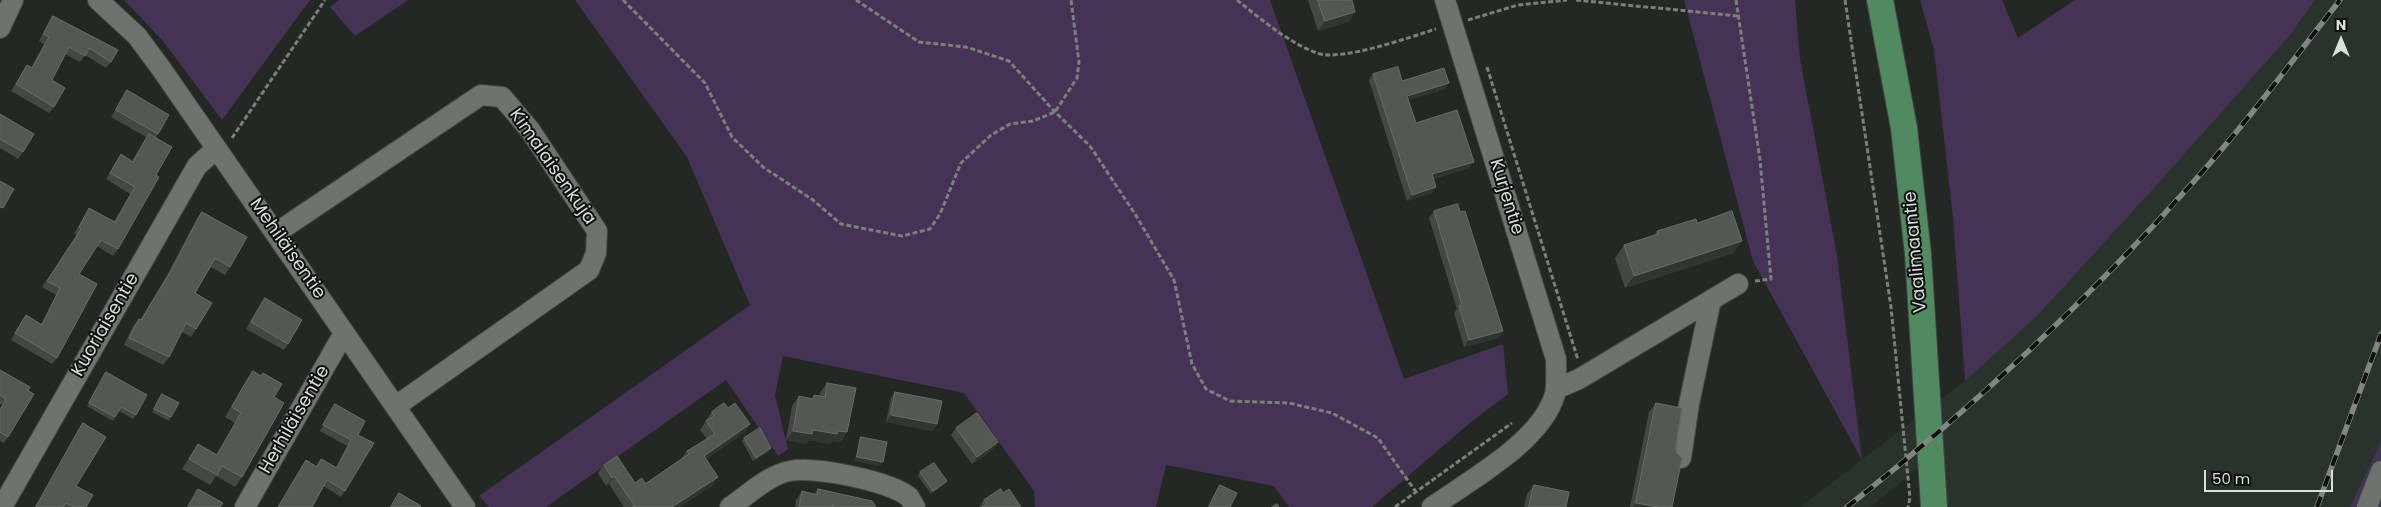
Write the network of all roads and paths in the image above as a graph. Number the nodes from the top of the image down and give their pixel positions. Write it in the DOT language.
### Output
graph roads {
  1 [pos="13,0"];
  2 [pos="98,0"];
  3 [pos="325,0"];
  4 [pos="623,0"];
  5 [pos="856,0"];
  6 [pos="1071,0"];
  7 [pos="1237,0"];
  8 [pos="1445,0"];
  9 [pos="1566,0"];
  10 [pos="1576,0"];
  11 [pos="1736,0"];
  12 [pos="1845,0"];
  13 [pos="1880,0"];
  14 [pos="1738,16"];
  15 [pos="1452,24"];
  16 [pos="0,28"];
  17 [pos="1055,112"];
  18 [pos="216,149"];
  19 [pos="276,233"];
  20 [pos="1738,284"];
  21 [pos="1711,300"];
  22 [pos="344,333"];
  23 [pos="1555,392"];
  24 [pos="396,406"];
  25 [pos="1681,458"];
  26 [pos="2381,471"];
  27 [pos="1416,492"];
  28 [pos="2,507"];
  29 [pos="245,507"];
  30 [pos="465,507"];
  31 [pos="730,507"];
  32 [pos="915,507"];
  33 [pos="1432,507"];
  34 [pos="1908,507"];
  35 [pos="1934,507"];
  36 [pos="2367,507"];
  1 -- 16 [label="street"];
  2 -- 18 [label="street, Mehiläisentie"];
  3 -- 18 [label="path"];
  4 -- 17 [label="path"];
  5 -- 17 [label="path"];
  6 -- 17 [label="path"];
  7 -- 15 [label="path"];
  8 -- 15 [label="street, Kurjentie"];
  9 -- 15 [label="path"];
  10 -- 14 [label="path"];
  11 -- 14 [label="path"];
  12 -- 34 [label="path"];
  13 -- 35 [label="main road, Vaalimaantie"];
  14 -- 20 [label="path"];
  15 -- 23 [label="street, Kurjentie"];
  17 -- 27 [label="path"];
  18 -- 19 [label="street, Mehiläisentie"];
  18 -- 28 [label="street, Kuoriaisentie"];
  19 -- 22 [label="street, Mehiläisentie"];
  19 -- 24 [label="street, Kimalaisenkuja"];
  20 -- 21 [label="street"];
  21 -- 23 [label="street"];
  21 -- 25 [label="street"];
  22 -- 24 [label="street, Mehiläisentie"];
  22 -- 29 [label="street, Herhiläisentie"];
  23 -- 33 [label="street"];
  24 -- 30 [label="street, Mehiläisentie"];
  26 -- 36 [label="street"];
  31 -- 32 [label="street"];
}
